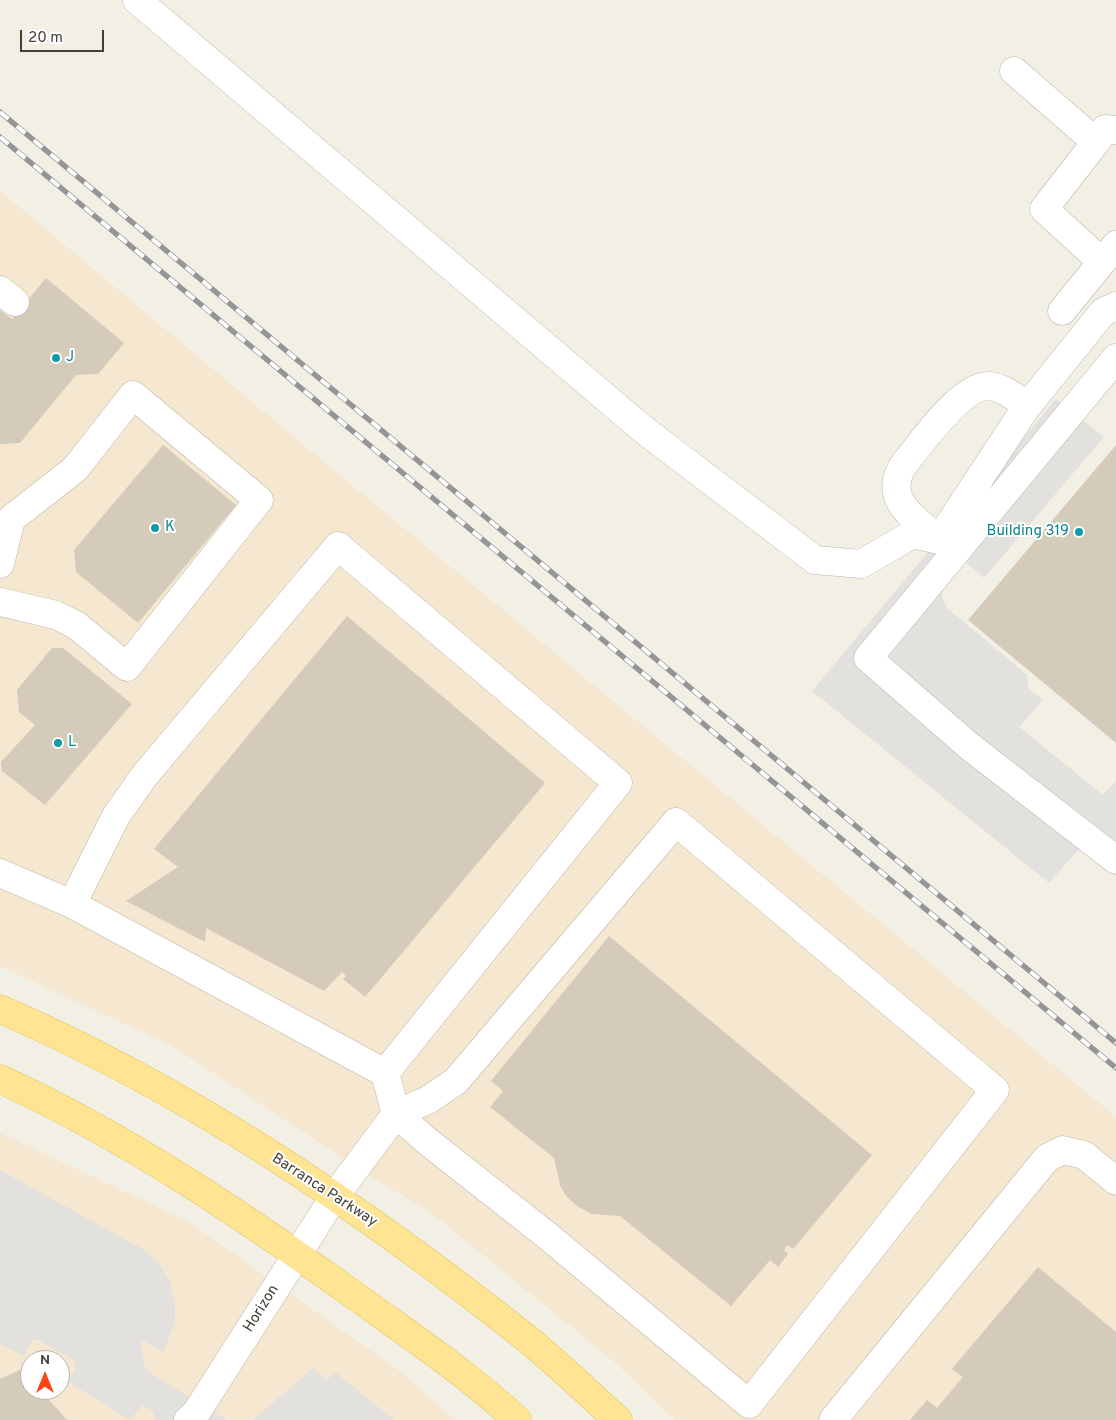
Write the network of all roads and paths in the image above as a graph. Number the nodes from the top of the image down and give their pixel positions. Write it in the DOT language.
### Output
graph roads {
  1 [pos="137,0"];
  2 [pos="1014,72"];
  3 [pos="1106,136"];
  4 [pos="1109,254"];
  5 [pos="1116,306"];
  6 [pos="1062,311"];
  7 [pos="1116,358"];
  8 [pos="1027,406"];
  9 [pos="5,515"];
  10 [pos="939,540"];
  11 [pos="0,564"];
  12 [pos="0,602"];
  13 [pos="1116,860"];
  14 [pos="0,872"];
  15 [pos="72,904"];
  16 [pos="0,1009"];
  17 [pos="385,1073"];
  18 [pos="0,1079"];
  19 [pos="396,1114"];
  20 [pos="1116,1182"];
  21 [pos="334,1197"];
  22 [pos="296,1254"];
  23 [pos="753,1412"];
  24 [pos="188,1420"];
  25 [pos="517,1420"];
  26 [pos="618,1420"];
  27 [pos="833,1420"];
  1 -- 10 [label="street"];
  2 -- 3 [label="street"];
  3 -- 4 [label="street"];
  4 -- 6 [label="street"];
  5 -- 8 [label="street"];
  7 -- 13 [label="street"];
  8 -- 10 [label="street"];
  8 -- 10 [label="street"];
  9 -- 11 [label="street"];
  9 -- 12 [label="street"];
  14 -- 15 [label="street"];
  15 -- 17 [label="street"];
  15 -- 17 [label="street"];
  16 -- 21 [label="main road, Barranca Parkway"];
  17 -- 19 [label="street"];
  18 -- 22 [label="main road"];
  19 -- 21 [label="street, Horizon"];
  19 -- 23 [label="street"];
  19 -- 23 [label="street"];
  20 -- 27 [label="street"];
  21 -- 22 [label="street, Horizon"];
  21 -- 26 [label="main road, Barranca Parkway"];
  22 -- 24 [label="street, Horizon"];
  22 -- 25 [label="main road"];
}
